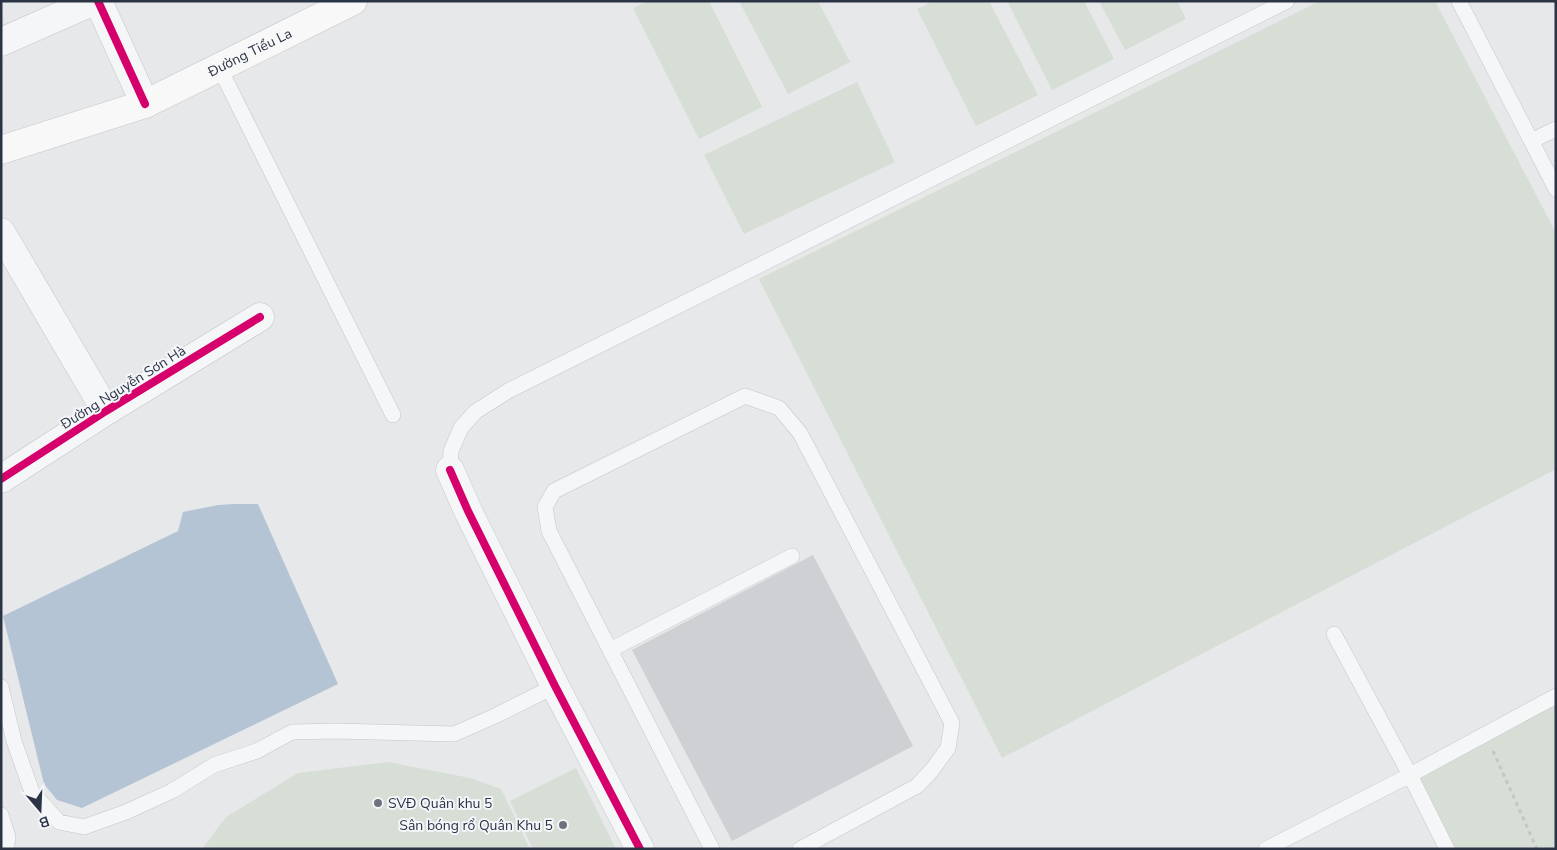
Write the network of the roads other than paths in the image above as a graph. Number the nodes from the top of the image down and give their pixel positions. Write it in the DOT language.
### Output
graph roads {
  1 [pos="96,1"];
  2 [pos="353,1"];
  3 [pos="1287,1"];
  4 [pos="1459,1"];
  5 [pos="1,42"];
  6 [pos="219,67"];
  7 [pos="145,104"];
  8 [pos="1556,129"];
  9 [pos="1531,141"];
  10 [pos="1,150"];
  11 [pos="1556,189"];
  12 [pos="1,232"];
  13 [pos="260,317"];
  14 [pos="106,412"];
  15 [pos="393,415"];
  16 [pos="450,470"];
  17 [pos="1,479"];
  18 [pos="792,556"];
  19 [pos="1334,634"];
  20 [pos="610,650"];
  21 [pos="556,686"];
  22 [pos="1,687"];
  23 [pos="1556,696"];
  24 [pos="1410,775"];
  25 [pos="1,815"];
  26 [pos="6,849"];
  27 [pos="640,849"];
  28 [pos="712,849"];
  29 [pos="800,849"];
  30 [pos="1266,849"];
  31 [pos="1447,849"];
  1 -- 5 [label="street"];
  1 -- 7 [label="street"];
  2 -- 6 [label="main road, Đường Tiểu La"];
  3 -- 16 [label="lane"];
  4 -- 9 [label="lane"];
  6 -- 7 [label="main road, Đường Tiểu La"];
  6 -- 15 [label="lane"];
  7 -- 10 [label="main road, Đường Tiểu La"];
  8 -- 9 [label="lane"];
  9 -- 11 [label="lane"];
  12 -- 14 [label="street, Đường Nguyễn Sơn Hà"];
  13 -- 14 [label="street, Đường Nguyễn Sơn Hà"];
  14 -- 17 [label="street, Đường Nguyễn Sơn Hà"];
  16 -- 21 [label="street"];
  18 -- 20 [label="lane"];
  19 -- 24 [label="lane"];
  20 -- 28 [label="lane"];
  20 -- 29 [label="lane"];
  21 -- 22 [label="lane"];
  21 -- 27 [label="street"];
  23 -- 24 [label="lane"];
  24 -- 30 [label="lane"];
  24 -- 31 [label="lane"];
  25 -- 26 [label="lane"];
}
